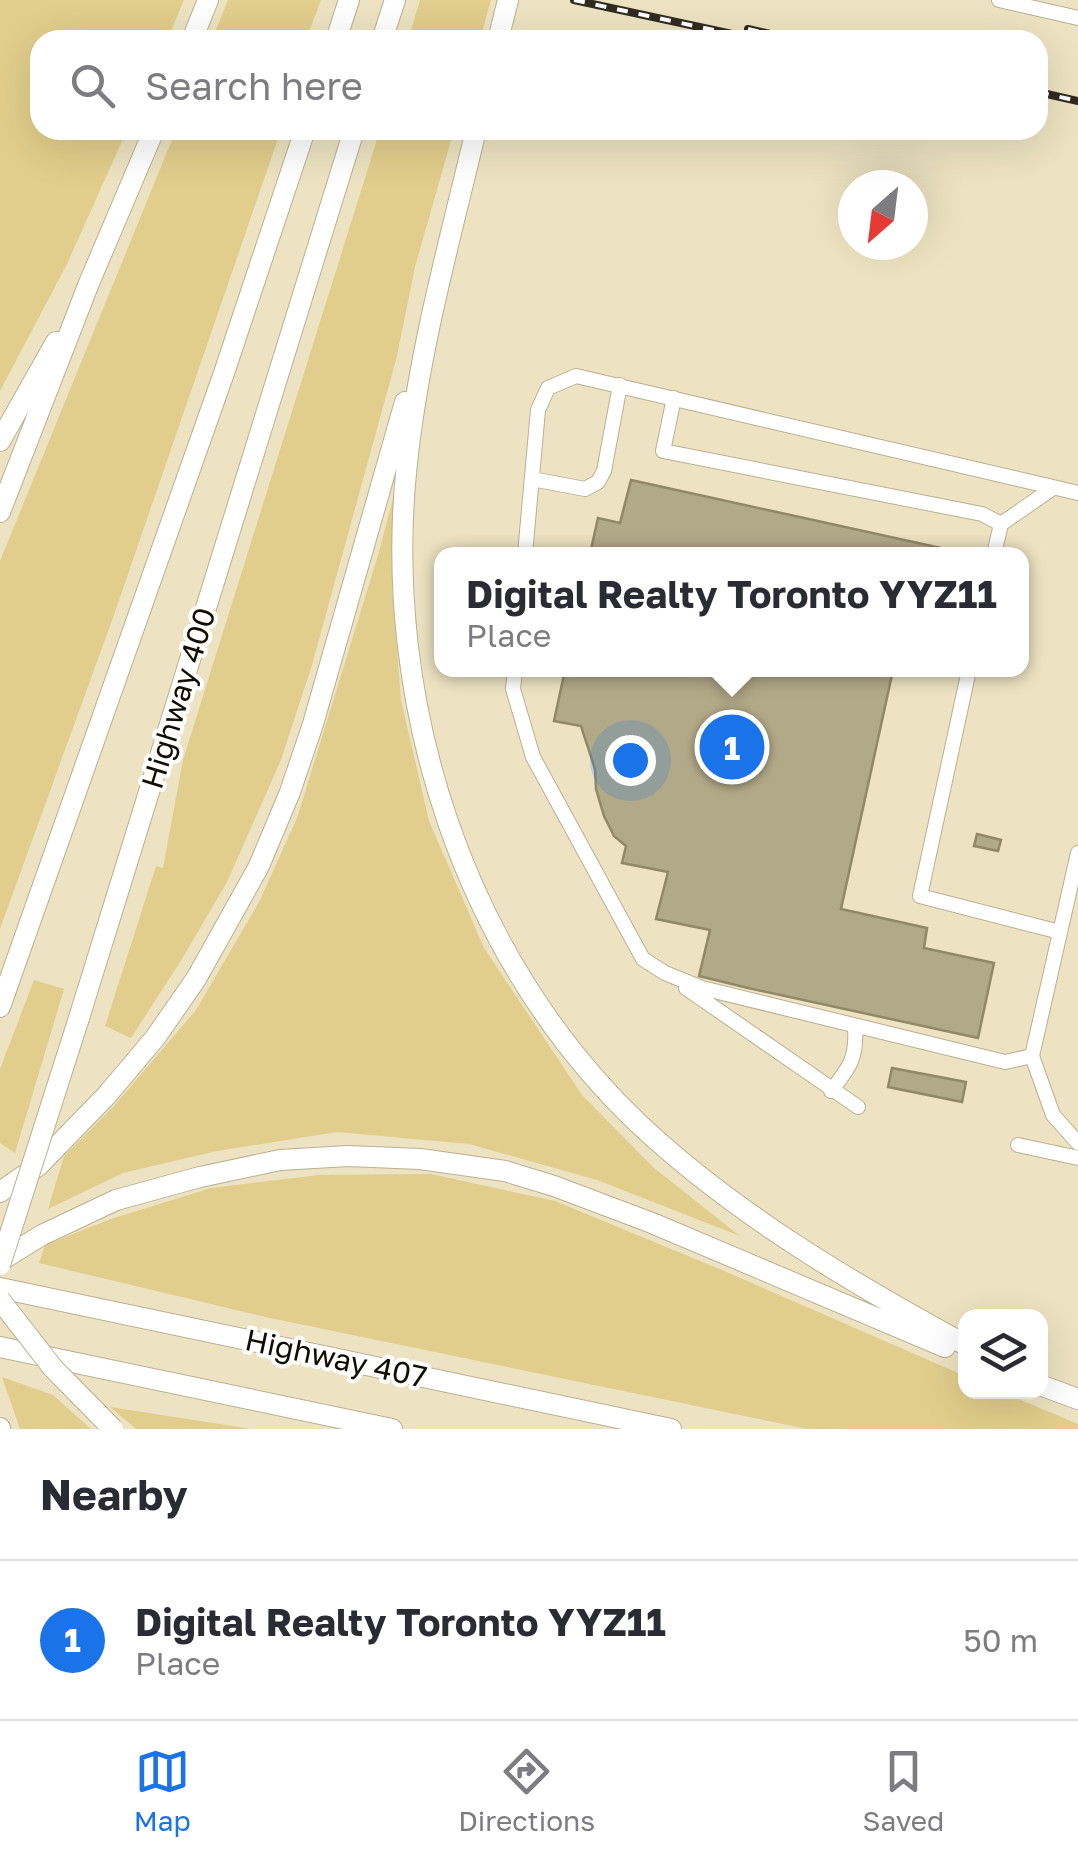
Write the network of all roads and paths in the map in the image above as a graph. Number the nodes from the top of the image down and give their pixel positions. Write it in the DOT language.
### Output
graph roads {
  1 [pos="208,0"];
  2 [pos="349,0"];
  3 [pos="395,0"];
  4 [pos="508,0"];
  5 [pos="998,0"];
  6 [pos="1078,18"];
  7 [pos="196,30"];
  8 [pos="339,30"];
  9 [pos="385,30"];
  10 [pos="500,30"];
  11 [pos="150,140"];
  12 [pos="303,140"];
  13 [pos="351,140"];
  14 [pos="474,140"];
  15 [pos="89,283"];
  16 [pos="432,314"];
  17 [pos="620,386"];
  18 [pos="674,398"];
  19 [pos="0,441"];
  20 [pos="532,479"];
  21 [pos="1053,488"];
  22 [pos="1078,494"];
  23 [pos="0,512"];
  24 [pos="1001,524"];
  25 [pos="526,547"];
  26 [pos="996,547"];
  27 [pos="514,677"];
  28 [pos="967,677"];
  29 [pos="1078,853"];
  30 [pos="1060,932"];
  31 [pos="665,973"];
  32 [pos="0,1007"];
  33 [pos="855,1026"];
  34 [pos="1032,1056"];
  35 [pos="831,1091"];
  36 [pos="858,1107"];
  37 [pos="1078,1143"];
  38 [pos="1018,1145"];
  39 [pos="1078,1158"];
  40 [pos="0,1192"];
  41 [pos="0,1263"];
  42 [pos="0,1288"];
  43 [pos="0,1300"];
  44 [pos="958,1341"];
  45 [pos="0,1347"];
  46 [pos="958,1352"];
  47 [pos="113,1429"];
  48 [pos="392,1429"];
  49 [pos="671,1429"];
  1 -- 7 [label="highway"];
  2 -- 8 [label="highway"];
  3 -- 9 [label="highway"];
  4 -- 10 [label="highway"];
  5 -- 6 [label="lane"];
  11 -- 15 [label="highway"];
  12 -- 32 [label="highway, Highway 400"];
  13 -- 41 [label="highway, Highway 400, bridge"];
  14 -- 16 [label="highway"];
  15 -- 19 [label="highway"];
  15 -- 23 [label="highway"];
  16 -- 40 [label="highway"];
  16 -- 44 [label="highway"];
  17 -- 18 [label="lane"];
  17 -- 20 [label="lane"];
  17 -- 20 [label="lane"];
  18 -- 21 [label="lane"];
  18 -- 24 [label="lane"];
  20 -- 25 [label="lane"];
  21 -- 22 [label="lane"];
  21 -- 24 [label="lane"];
  24 -- 26 [label="lane"];
  27 -- 31 [label="lane"];
  28 -- 30 [label="lane"];
  29 -- 30 [label="lane"];
  30 -- 34 [label="lane"];
  31 -- 33 [label="lane"];
  31 -- 35 [label="lane"];
  33 -- 34 [label="lane"];
  33 -- 35 [label="lane"];
  34 -- 37 [label="lane"];
  35 -- 36 [label="lane"];
  38 -- 39 [label="lane"];
  41 -- 46 [label="highway"];
  42 -- 49 [label="highway, Highway 407"];
  43 -- 47 [label="highway, bridge"];
  45 -- 48 [label="highway, Highway 407"];
}
